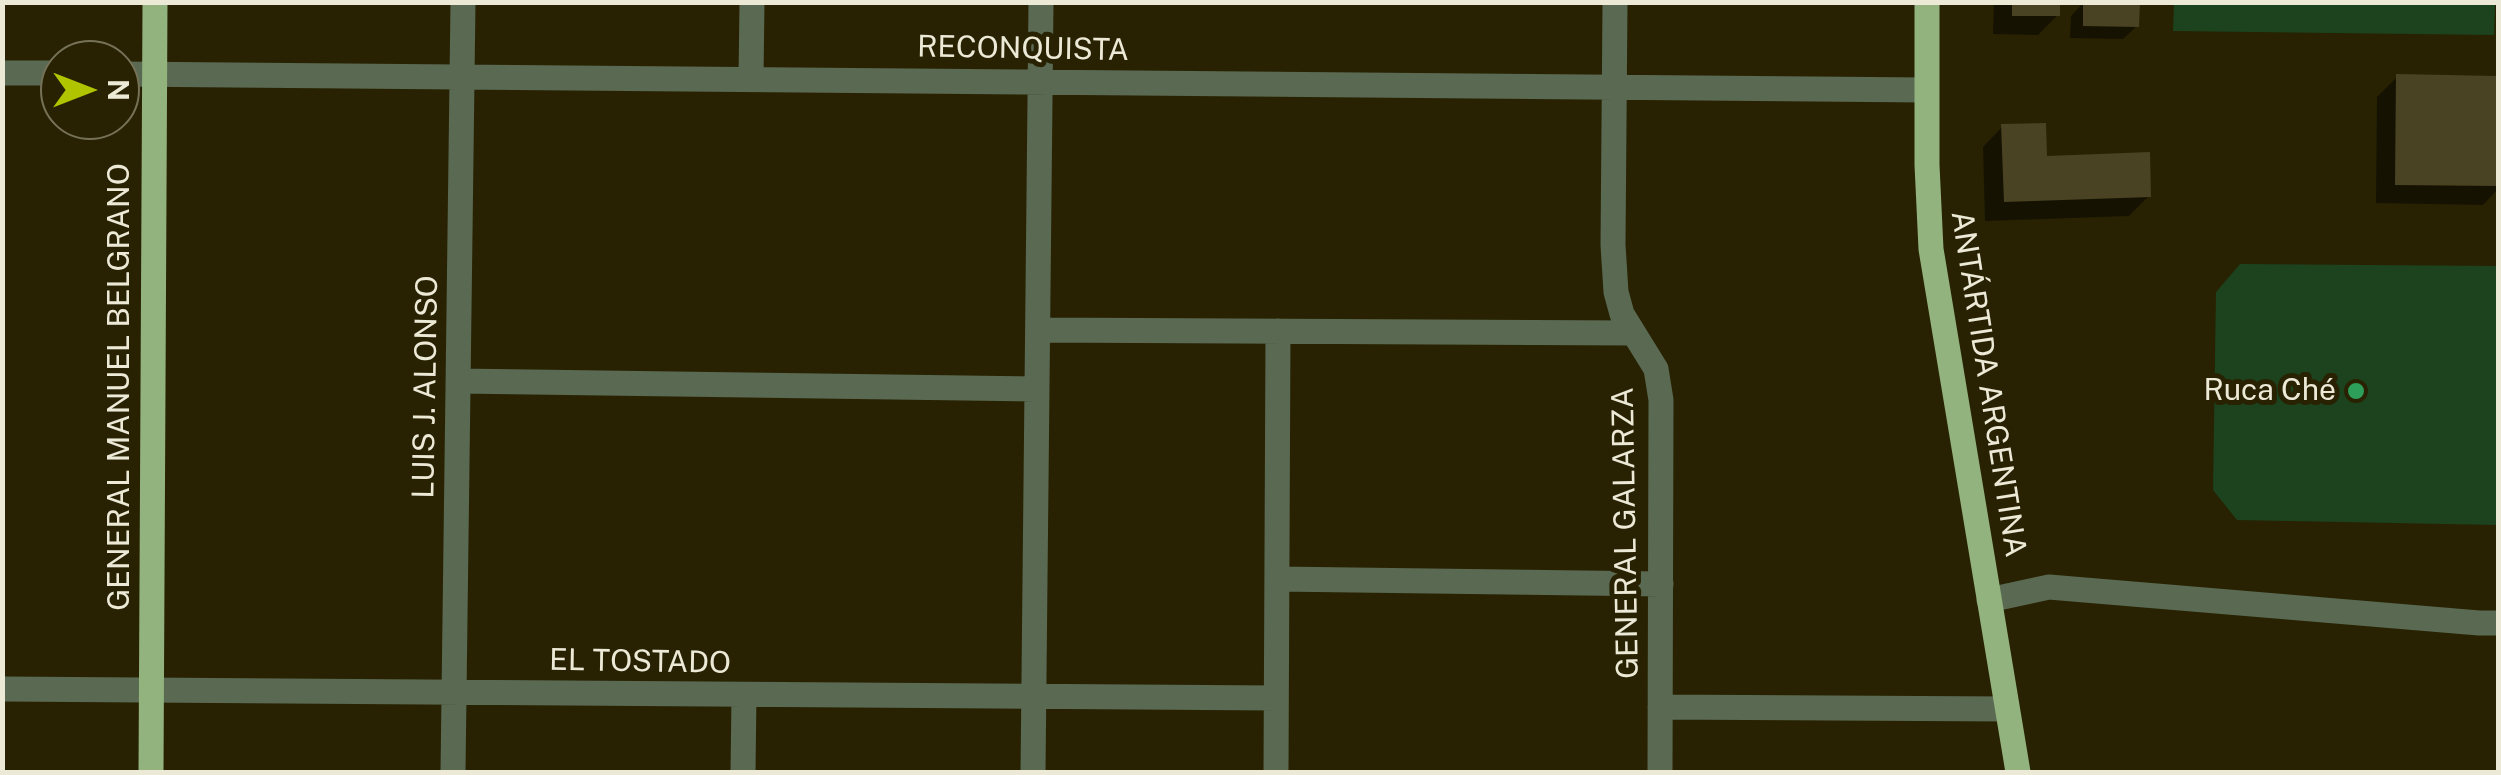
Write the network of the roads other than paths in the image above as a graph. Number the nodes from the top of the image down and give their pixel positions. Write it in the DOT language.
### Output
graph roads {
  1 [pos="155,2"];
  2 [pos="463,2"];
  3 [pos="752,2"];
  4 [pos="1041,2"];
  5 [pos="1615,2"];
  6 [pos="1926,2"];
  7 [pos="2,72"];
  8 [pos="40,73"];
  9 [pos="140,74"];
  10 [pos="155,74"];
  11 [pos="462,77"];
  12 [pos="752,80"];
  13 [pos="1040,82"];
  14 [pos="1614,87"];
  15 [pos="1926,90"];
  16 [pos="1038,330"];
  17 [pos="1278,331"];
  18 [pos="1632,333"];
  19 [pos="458,382"];
  20 [pos="1038,389"];
  21 [pos="1277,579"];
  22 [pos="1661,584"];
  23 [pos="1989,600"];
  24 [pos="2498,623"];
  25 [pos="2,688"];
  26 [pos="151,690"];
  27 [pos="454,692"];
  28 [pos="744,695"];
  29 [pos="1034,698"];
  30 [pos="1276,698"];
  31 [pos="1660,707"];
  32 [pos="2007,710"];
  33 [pos="151,772"];
  34 [pos="453,772"];
  35 [pos="743,772"];
  36 [pos="1033,772"];
  37 [pos="1276,772"];
  38 [pos="1660,772"];
  39 [pos="2018,772"];
  1 -- 10 [label="main road, GENERAL MANUEL BELGRANO"];
  2 -- 11 [label="street, LUIS J. ALONSO"];
  3 -- 12 [label="street"];
  4 -- 13 [label="street"];
  5 -- 14 [label="street, GENERAL GALARZA"];
  6 -- 15 [label="main road, ANTÁRTIDA ARGENTINA"];
  7 -- 8 [label="street"];
  9 -- 10 [label="street, RECONQUISTA"];
  10 -- 11 [label="street, RECONQUISTA"];
  10 -- 26 [label="main road, GENERAL MANUEL BELGRANO"];
  11 -- 12 [label="street, RECONQUISTA"];
  11 -- 19 [label="street, LUIS J. ALONSO"];
  12 -- 13 [label="street, RECONQUISTA"];
  13 -- 14 [label="street, RECONQUISTA"];
  13 -- 16 [label="street"];
  14 -- 15 [label="street, RECONQUISTA"];
  14 -- 18 [label="street, GENERAL GALARZA"];
  15 -- 23 [label="main road, ANTÁRTIDA ARGENTINA"];
  16 -- 17 [label="street"];
  16 -- 20 [label="street"];
  17 -- 18 [label="street"];
  17 -- 21 [label="street"];
  18 -- 22 [label="street, GENERAL GALARZA"];
  19 -- 20 [label="street"];
  19 -- 27 [label="street, LUIS J. ALONSO"];
  20 -- 29 [label="street"];
  21 -- 22 [label="street"];
  21 -- 30 [label="street"];
  22 -- 31 [label="street, GENERAL GALARZA"];
  23 -- 24 [label="street"];
  23 -- 32 [label="main road, ANTÁRTIDA ARGENTINA"];
  25 -- 26 [label="street, EL TOSTADO"];
  26 -- 27 [label="street, EL TOSTADO"];
  26 -- 33 [label="main road, GENERAL MANUEL BELGRANO"];
  27 -- 28 [label="street, EL TOSTADO"];
  27 -- 34 [label="street, LUIS J. ALONSO"];
  28 -- 29 [label="street, EL TOSTADO"];
  28 -- 35 [label="street"];
  29 -- 30 [label="street, EL TOSTADO"];
  29 -- 36 [label="street"];
  30 -- 37 [label="street"];
  31 -- 32 [label="street"];
  31 -- 38 [label="street, GENERAL GALARZA"];
  32 -- 39 [label="main road, ANTÁRTIDA ARGENTINA"];
}
